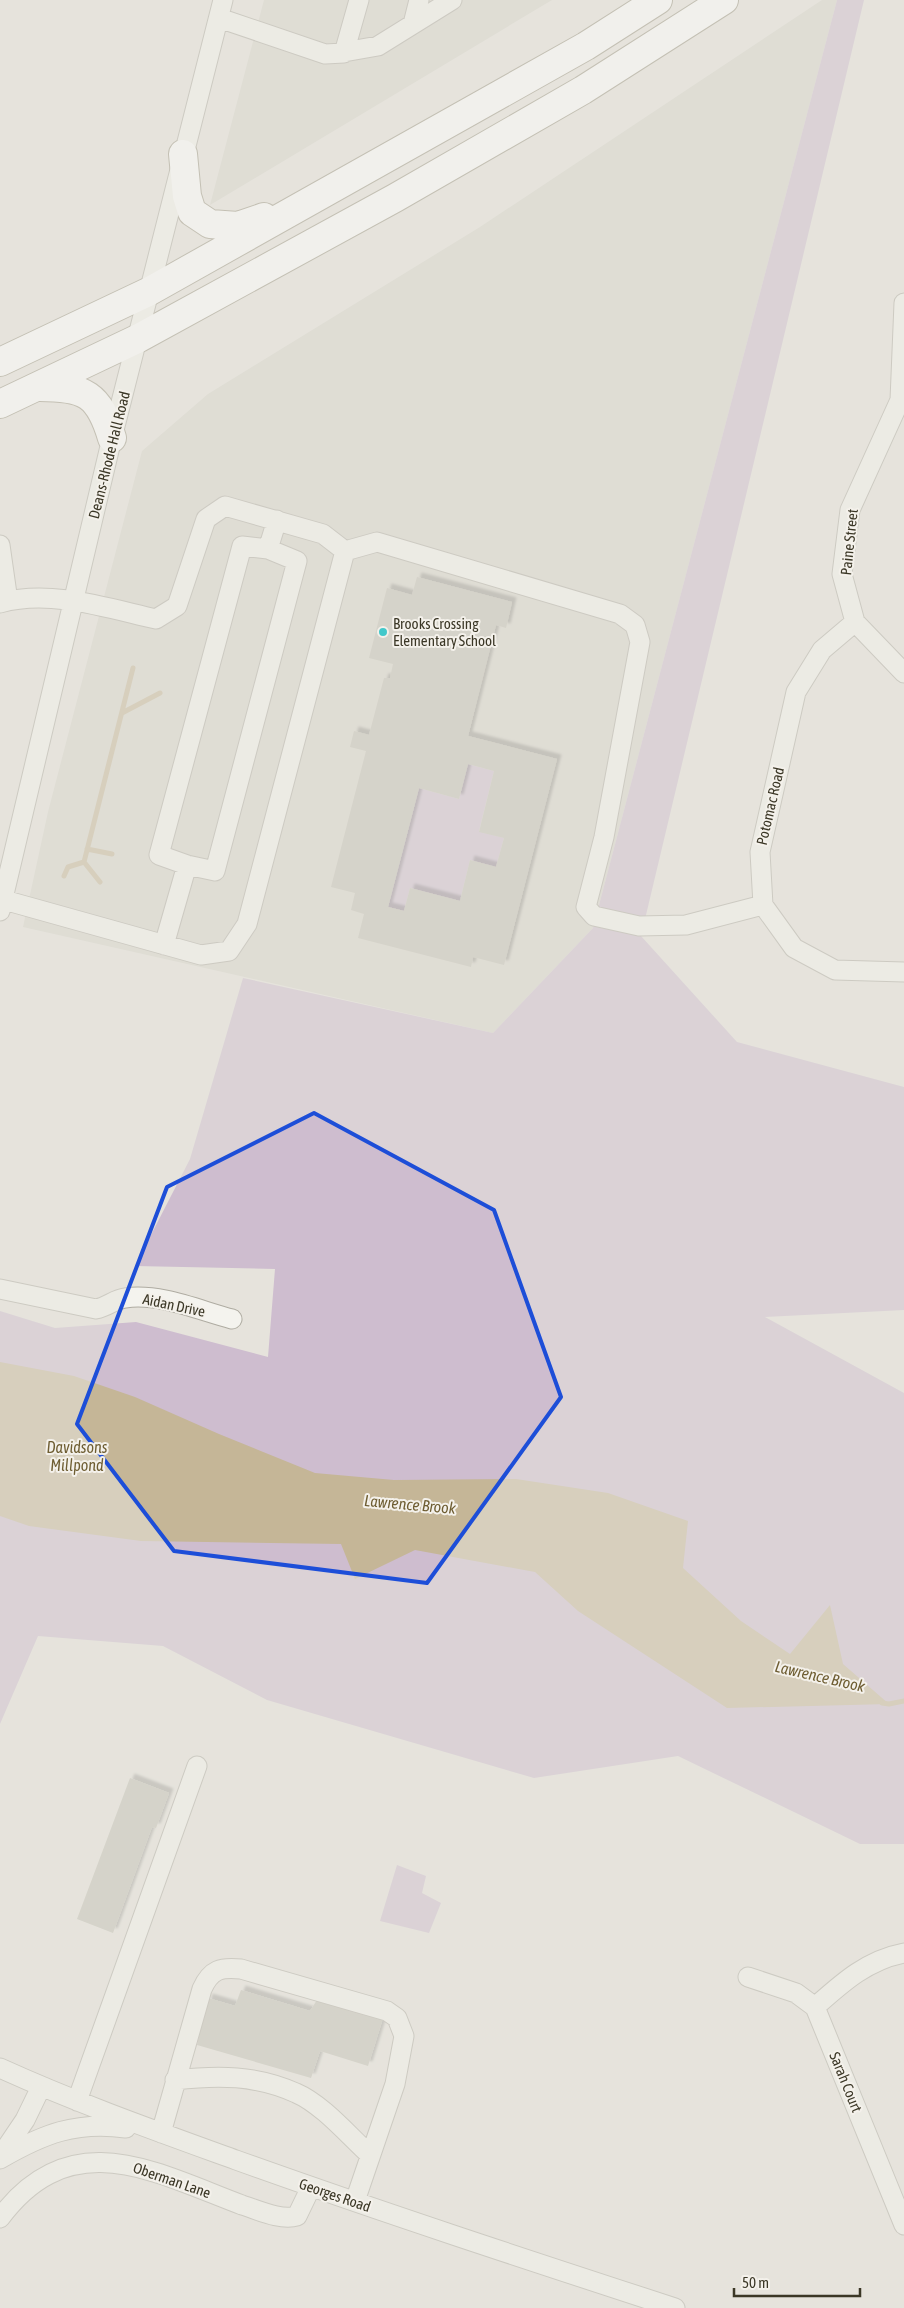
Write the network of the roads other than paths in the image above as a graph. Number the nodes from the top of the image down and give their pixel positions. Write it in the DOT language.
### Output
graph roads {
  1 [pos="360,0"];
  2 [pos="419,0"];
  3 [pos="452,0"];
  4 [pos="658,0"];
  5 [pos="724,0"];
  6 [pos="221,9"];
  7 [pos="413,24"];
  8 [pos="344,52"];
  9 [pos="183,154"];
  10 [pos="311,202"];
  11 [pos="150,291"];
  12 [pos="904,303"];
  13 [pos="139,338"];
  14 [pos="0,362"];
  15 [pos="36,388"];
  16 [pos="902,400"];
  17 [pos="0,404"];
  18 [pos="112,438"];
  19 [pos="276,520"];
  20 [pos="0,545"];
  21 [pos="268,549"];
  22 [pos="345,551"];
  23 [pos="74,601"];
  24 [pos="4,602"];
  25 [pos="855,622"];
  26 [pos="904,674"];
  27 [pos="187,865"];
  28 [pos="2,906"];
  29 [pos="763,906"];
  30 [pos="164,945"];
  31 [pos="904,972"];
  32 [pos="0,1289"];
  33 [pos="232,1319"];
  34 [pos="197,1766"];
  35 [pos="904,1953"];
  36 [pos="748,1977"];
  37 [pos="816,2007"];
  38 [pos="0,2068"];
  39 [pos="175,2080"];
  40 [pos="40,2086"];
  41 [pos="77,2101"];
  42 [pos="159,2132"];
  43 [pos="370,2155"];
  44 [pos="0,2158"];
  45 [pos="311,2187"];
  46 [pos="355,2201"];
  47 [pos="0,2218"];
  48 [pos="904,2225"];
  49 [pos="626,2300"];
  50 [pos="675,2308"];
  1 -- 8 [label="street"];
  2 -- 7 [label="street"];
  3 -- 7 [label="street"];
  4 -- 10 [label="highway"];
  5 -- 13 [label="highway"];
  6 -- 8 [label="street"];
  6 -- 9 [label="street, Deans-Rhode Hall Road"];
  7 -- 8 [label="street"];
  9 -- 10 [label="highway"];
  9 -- 11 [label="street, Deans-Rhode Hall Road"];
  10 -- 11 [label="highway"];
  11 -- 13 [label="street, Deans-Rhode Hall Road"];
  11 -- 14 [label="highway"];
  12 -- 16 [label="street"];
  13 -- 15 [label="highway"];
  13 -- 18 [label="street, Deans-Rhode Hall Road"];
  15 -- 17 [label="highway"];
  15 -- 18 [label="highway"];
  16 -- 25 [label="street, Paine Street"];
  18 -- 23 [label="street, Deans-Rhode Hall Road"];
  19 -- 21 [label="street"];
  19 -- 22 [label="street"];
  19 -- 23 [label="street"];
  20 -- 24 [label="street"];
  21 -- 27 [label="street"];
  21 -- 27 [label="street"];
  22 -- 29 [label="street"];
  22 -- 30 [label="street"];
  23 -- 24 [label="street"];
  23 -- 28 [label="street, Deans-Rhode Hall Road"];
  25 -- 26 [label="street, Paine Street"];
  25 -- 29 [label="street, Potomac Road"];
  27 -- 30 [label="street"];
  28 -- 30 [label="street"];
  29 -- 31 [label="street"];
  32 -- 33 [label="street, Aidan Drive"];
  34 -- 41 [label="street"];
  35 -- 37 [label="street"];
  36 -- 37 [label="street"];
  37 -- 48 [label="street, Sarah Court"];
  38 -- 40 [label="street, Georges Road"];
  39 -- 42 [label="street"];
  39 -- 43 [label="street"];
  39 -- 43 [label="street"];
  40 -- 41 [label="street, Georges Road"];
  40 -- 44 [label="street"];
  41 -- 42 [label="street, Georges Road"];
  42 -- 44 [label="street"];
  42 -- 45 [label="street, Georges Road"];
  43 -- 46 [label="street"];
  45 -- 46 [label="street, Georges Road"];
  45 -- 47 [label="street, Oberman Lane"];
  46 -- 49 [label="street, Georges Road"];
  49 -- 50 [label="street, Georges Road"];
}
